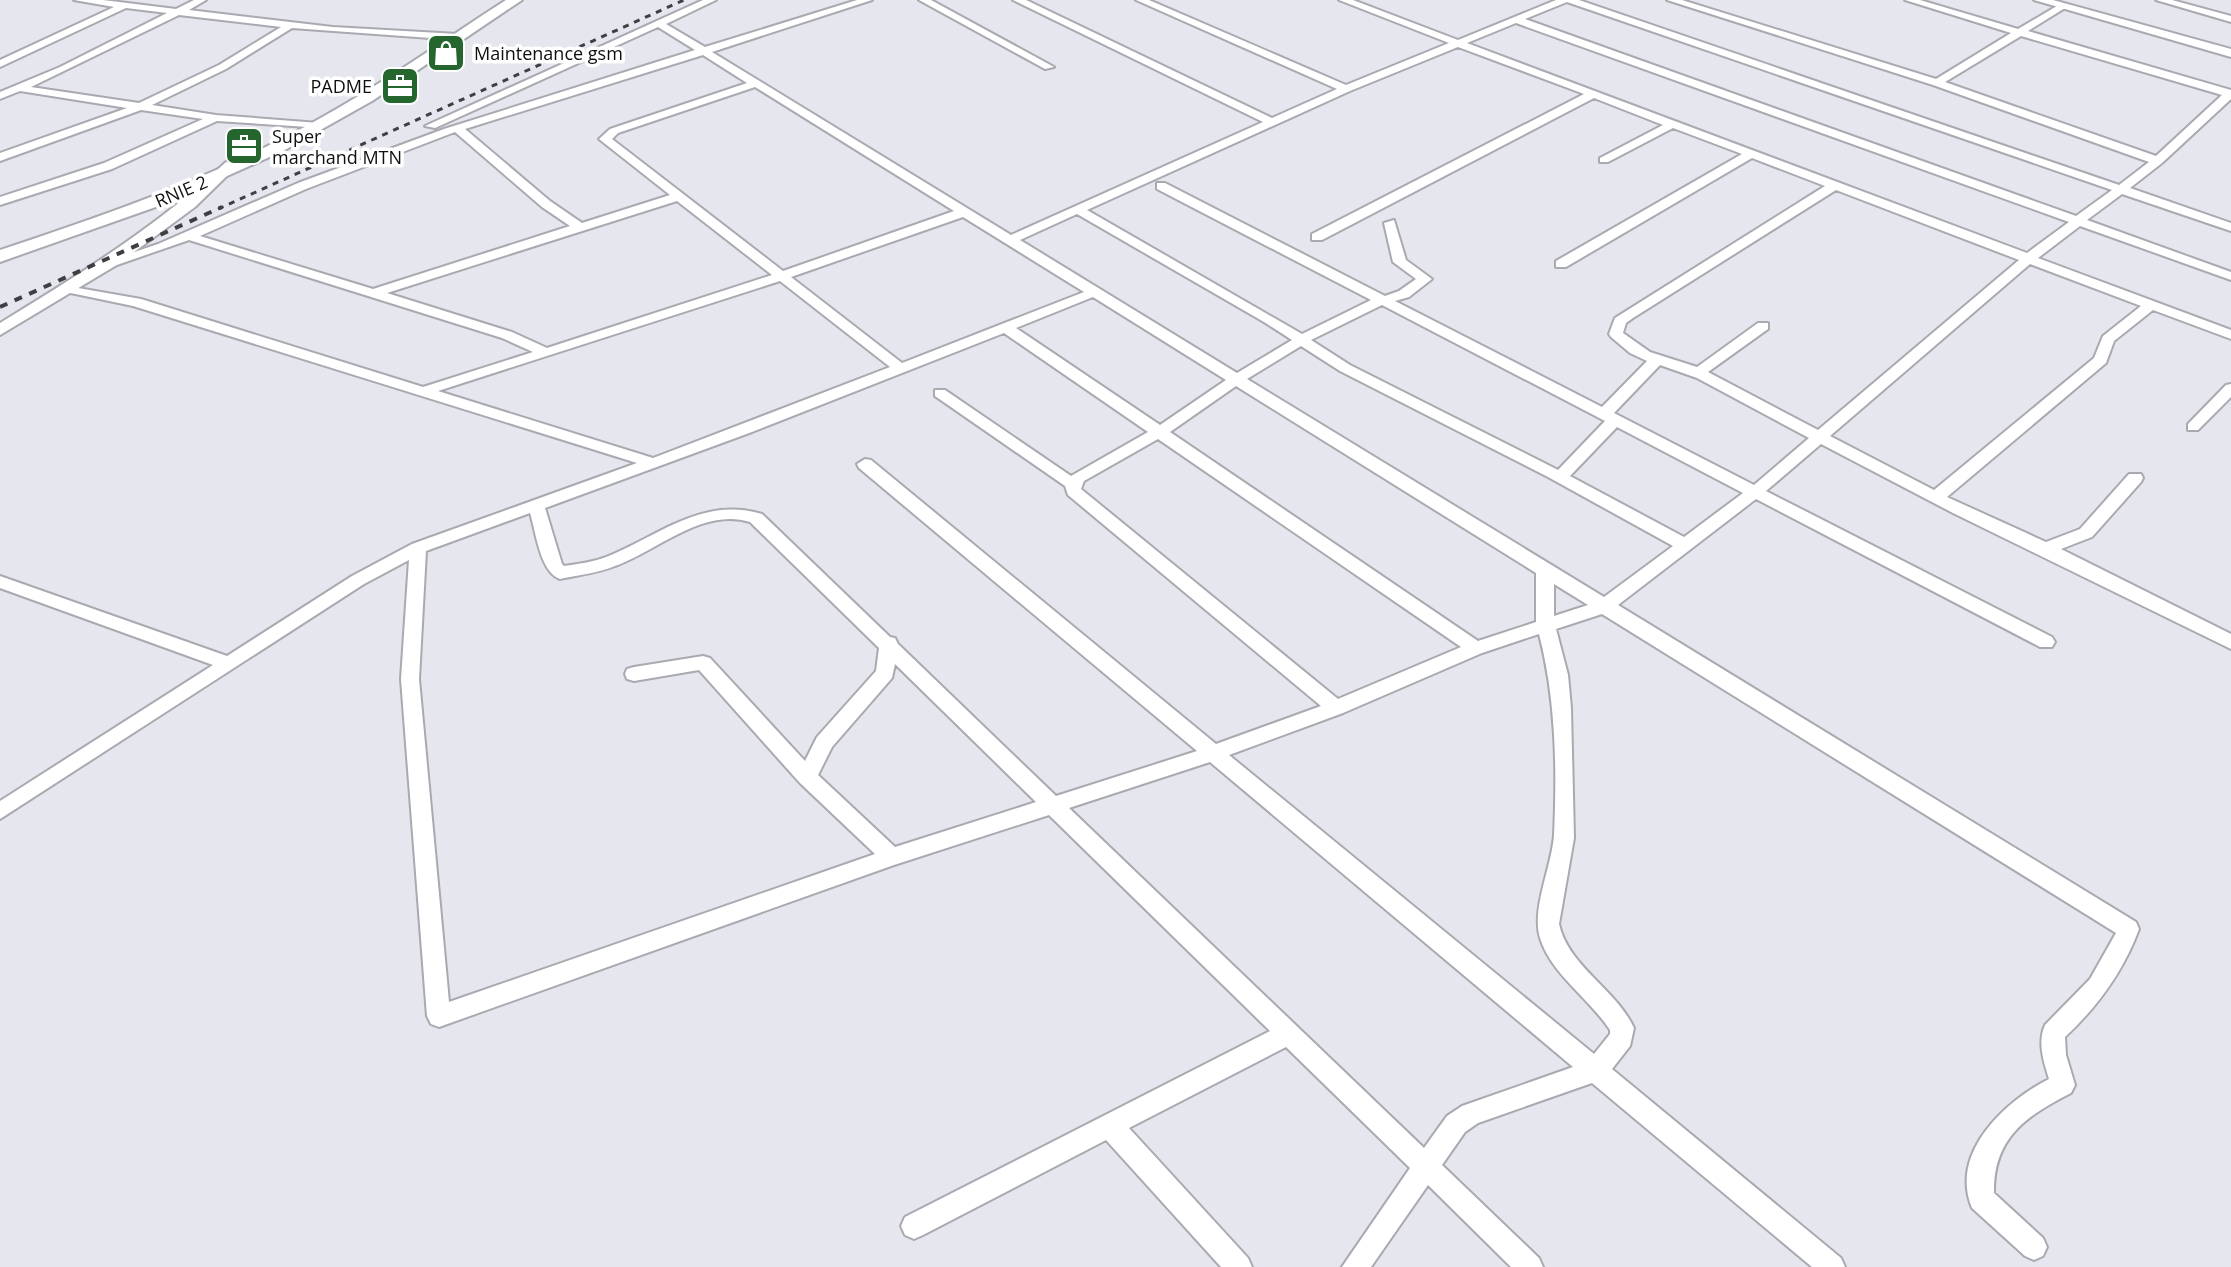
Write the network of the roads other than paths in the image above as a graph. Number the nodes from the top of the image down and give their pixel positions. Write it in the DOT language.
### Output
graph roads {
  1 [pos="79,0"];
  2 [pos="201,0"];
  3 [pos="711,0"];
  4 [pos="867,0"];
  5 [pos="924,0"];
  6 [pos="1018,0"];
  7 [pos="1141,0"];
  8 [pos="1567,0"];
  9 [pos="1672,0"];
  10 [pos="1910,0"];
  11 [pos="2040,0"];
  12 [pos="2161,0"];
  13 [pos="1352,1"];
  14 [pos="504,3"];
  15 [pos="125,6"];
  16 [pos="2062,6"];
  17 [pos="177,12"];
  18 [pos="2231,19"];
  19 [pos="1517,20"];
  20 [pos="660,24"];
  21 [pos="290,25"];
  22 [pos="2020,33"];
  23 [pos="453,37"];
  24 [pos="1459,43"];
  25 [pos="702,50"];
  26 [pos="2231,53"];
  27 [pos="0,64"];
  28 [pos="1049,67"];
  29 [pos="1937,83"];
  30 [pos="754,84"];
  31 [pos="19,88"];
  32 [pos="1346,89"];
  33 [pos="1595,93"];
  34 [pos="2231,94"];
  35 [pos="0,96"];
  36 [pos="139,105"];
  37 [pos="216,118"];
  38 [pos="1272,122"];
  39 [pos="1673,124"];
  40 [pos="314,125"];
  41 [pos="457,128"];
  42 [pos="391,152"];
  43 [pos="1751,154"];
  44 [pos="0,157"];
  45 [pos="1604,160"];
  46 [pos="2158,161"];
  47 [pos="230,168"];
  48 [pos="1835,185"];
  49 [pos="1161,186"];
  50 [pos="2122,190"];
  51 [pos="676,197"];
  52 [pos="0,201"];
  53 [pos="1077,209"];
  54 [pos="967,211"];
  55 [pos="2080,222"];
  56 [pos="1390,223"];
  57 [pos="2231,227"];
  58 [pos="581,228"];
  59 [pos="188,236"];
  60 [pos="1317,237"];
  61 [pos="1012,239"];
  62 [pos="0,254"];
  63 [pos="2029,258"];
  64 [pos="109,263"];
  65 [pos="1561,264"];
  66 [pos="781,276"];
  67 [pos="2231,276"];
  68 [pos="66,288"];
  69 [pos="1097,291"];
  70 [pos="371,294"];
  71 [pos="1385,301"];
  72 [pos="2152,304"];
  73 [pos="1763,326"];
  74 [pos="1005,327"];
  75 [pos="0,330"];
  76 [pos="2231,335"];
  77 [pos="1301,340"];
  78 [pos="546,353"];
  79 [pos="1656,360"];
  80 [pos="901,369"];
  81 [pos="1698,373"];
  82 [pos="1237,379"];
  83 [pos="2231,388"];
  84 [pos="421,392"];
  85 [pos="940,393"];
  86 [pos="1610,417"];
  87 [pos="2193,427"];
  88 [pos="1160,432"];
  89 [pos="1819,438"];
  90 [pos="653,463"];
  91 [pos="865,464"];
  92 [pos="1554,474"];
  93 [pos="2135,478"];
  94 [pos="1072,484"];
  95 [pos="1755,492"];
  96 [pos="1936,497"];
  97 [pos="536,505"];
  98 [pos="1685,545"];
  99 [pos="418,548"];
  100 [pos="2046,549"];
  101 [pos="1545,569"];
  102 [pos="0,582"];
  103 [pos="1605,606"];
  104 [pos="1545,623"];
  105 [pos="2046,642"];
  106 [pos="2231,642"];
  107 [pos="889,643"];
  108 [pos="1476,648"];
  109 [pos="228,663"];
  110 [pos="634,674"];
  111 [pos="1336,708"];
  112 [pos="1214,753"];
  113 [pos="807,777"];
  114 [pos="1052,807"];
  115 [pos="0,811"];
  116 [pos="892,857"];
  117 [pos="1287,1034"];
  118 [pos="1596,1070"];
  119 [pos="1109,1125"];
  120 [pos="1424,1166"];
  121 [pos="914,1226"];
  122 [pos="2034,1247"];
  123 [pos="1239,1267"];
  124 [pos="1355,1267"];
  125 [pos="1530,1267"];
  126 [pos="1832,1267"];
  1 -- 15 [label="street"];
  2 -- 17 [label="street"];
  3 -- 20 [label="street"];
  4 -- 25 [label="street"];
  5 -- 28 [label="street"];
  6 -- 38 [label="street"];
  7 -- 32 [label="street"];
  8 -- 19 [label="street"];
  8 -- 50 [label="street"];
  9 -- 29 [label="street"];
  10 -- 22 [label="street"];
  11 -- 16 [label="main road"];
  12 -- 18 [label="street"];
  13 -- 24 [label="street"];
  14 -- 23 [label="highway, RNIE 2 / RNIE 2"];
  15 -- 17 [label="street"];
  15 -- 27 [label="street"];
  16 -- 22 [label="street"];
  16 -- 26 [label="main road"];
  17 -- 21 [label="street"];
  17 -- 31 [label="street"];
  19 -- 24 [label="street"];
  19 -- 55 [label="street"];
  20 -- 25 [label="street"];
  20 -- 42 [label="street"];
  21 -- 23 [label="street"];
  21 -- 36 [label="street"];
  22 -- 29 [label="street"];
  22 -- 34 [label="street"];
  23 -- 40 [label="highway, RNIE 2 / RNIE 2"];
  24 -- 32 [label="street"];
  24 -- 33 [label="street"];
  25 -- 30 [label="street"];
  25 -- 41 [label="street"];
  29 -- 46 [label="street"];
  30 -- 51 [label="street"];
  30 -- 54 [label="street"];
  31 -- 35 [label="street"];
  31 -- 36 [label="street"];
  32 -- 38 [label="street"];
  33 -- 39 [label="street"];
  33 -- 60 [label="street"];
  34 -- 46 [label="street"];
  36 -- 37 [label="street"];
  36 -- 44 [label="street"];
  37 -- 40 [label="street"];
  37 -- 52 [label="street"];
  38 -- 53 [label="street"];
  39 -- 43 [label="street"];
  39 -- 45 [label="street"];
  40 -- 47 [label="highway, RNIE 2 / RNIE 2"];
  41 -- 42 [label="street"];
  41 -- 58 [label="street"];
  42 -- 59 [label="street"];
  43 -- 48 [label="street"];
  43 -- 65 [label="street"];
  46 -- 50 [label="street"];
  47 -- 62 [label="highway, RNIE 2 / RNIE 2"];
  47 -- 64 [label="main road"];
  48 -- 63 [label="street"];
  48 -- 79 [label="street"];
  49 -- 71 [label="street"];
  50 -- 55 [label="street"];
  50 -- 57 [label="street"];
  51 -- 58 [label="street"];
  51 -- 66 [label="street"];
  53 -- 61 [label="street"];
  53 -- 77 [label="street"];
  54 -- 61 [label="street"];
  54 -- 66 [label="street"];
  55 -- 63 [label="street"];
  55 -- 67 [label="street"];
  56 -- 71 [label="street"];
  58 -- 70 [label="street"];
  59 -- 64 [label="street"];
  59 -- 70 [label="street"];
  61 -- 69 [label="street"];
  63 -- 72 [label="street"];
  63 -- 89 [label="street"];
  64 -- 68 [label="main road"];
  66 -- 78 [label="street"];
  66 -- 80 [label="street"];
  68 -- 75 [label="main road"];
  68 -- 84 [label="street"];
  69 -- 74 [label="street"];
  69 -- 82 [label="street"];
  70 -- 78 [label="street"];
  71 -- 77 [label="street"];
  71 -- 86 [label="street"];
  72 -- 76 [label="street"];
  72 -- 96 [label="street"];
  73 -- 81 [label="street"];
  74 -- 80 [label="street"];
  74 -- 88 [label="street"];
  77 -- 82 [label="street"];
  77 -- 92 [label="street"];
  78 -- 84 [label="street"];
  79 -- 81 [label="street"];
  79 -- 86 [label="street"];
  80 -- 90 [label="street"];
  81 -- 89 [label="street"];
  82 -- 88 [label="street"];
  82 -- 101 [label="street"];
  83 -- 87 [label="street"];
  84 -- 90 [label="street"];
  85 -- 94 [label="street"];
  86 -- 92 [label="street"];
  86 -- 95 [label="street"];
  88 -- 94 [label="street"];
  88 -- 108 [label="street"];
  89 -- 95 [label="street"];
  89 -- 96 [label="street"];
  90 -- 97 [label="street"];
  91 -- 112 [label="street"];
  92 -- 98 [label="street"];
  93 -- 100 [label="street"];
  94 -- 111 [label="street"];
  95 -- 98 [label="street"];
  95 -- 105 [label="street"];
  96 -- 100 [label="street"];
  97 -- 99 [label="street"];
  97 -- 107 [label="street"];
  98 -- 103 [label="street"];
  99 -- 109 [label="street"];
  99 -- 116 [label="street"];
  100 -- 106 [label="street"];
  101 -- 103 [label="street"];
  101 -- 104 [label="street"];
  102 -- 109 [label="street"];
  103 -- 104 [label="street"];
  103 -- 122 [label="street"];
  104 -- 108 [label="street"];
  104 -- 118 [label="street"];
  107 -- 113 [label="street"];
  107 -- 114 [label="street"];
  108 -- 111 [label="street"];
  109 -- 115 [label="street"];
  110 -- 113 [label="street"];
  111 -- 112 [label="street"];
  112 -- 114 [label="street"];
  112 -- 118 [label="street"];
  113 -- 116 [label="street"];
  114 -- 116 [label="street"];
  114 -- 117 [label="street"];
  117 -- 119 [label="street"];
  117 -- 120 [label="street"];
  118 -- 120 [label="street"];
  118 -- 126 [label="street"];
  119 -- 121 [label="street"];
  119 -- 123 [label="street"];
  120 -- 124 [label="street"];
  120 -- 125 [label="street"];
}
